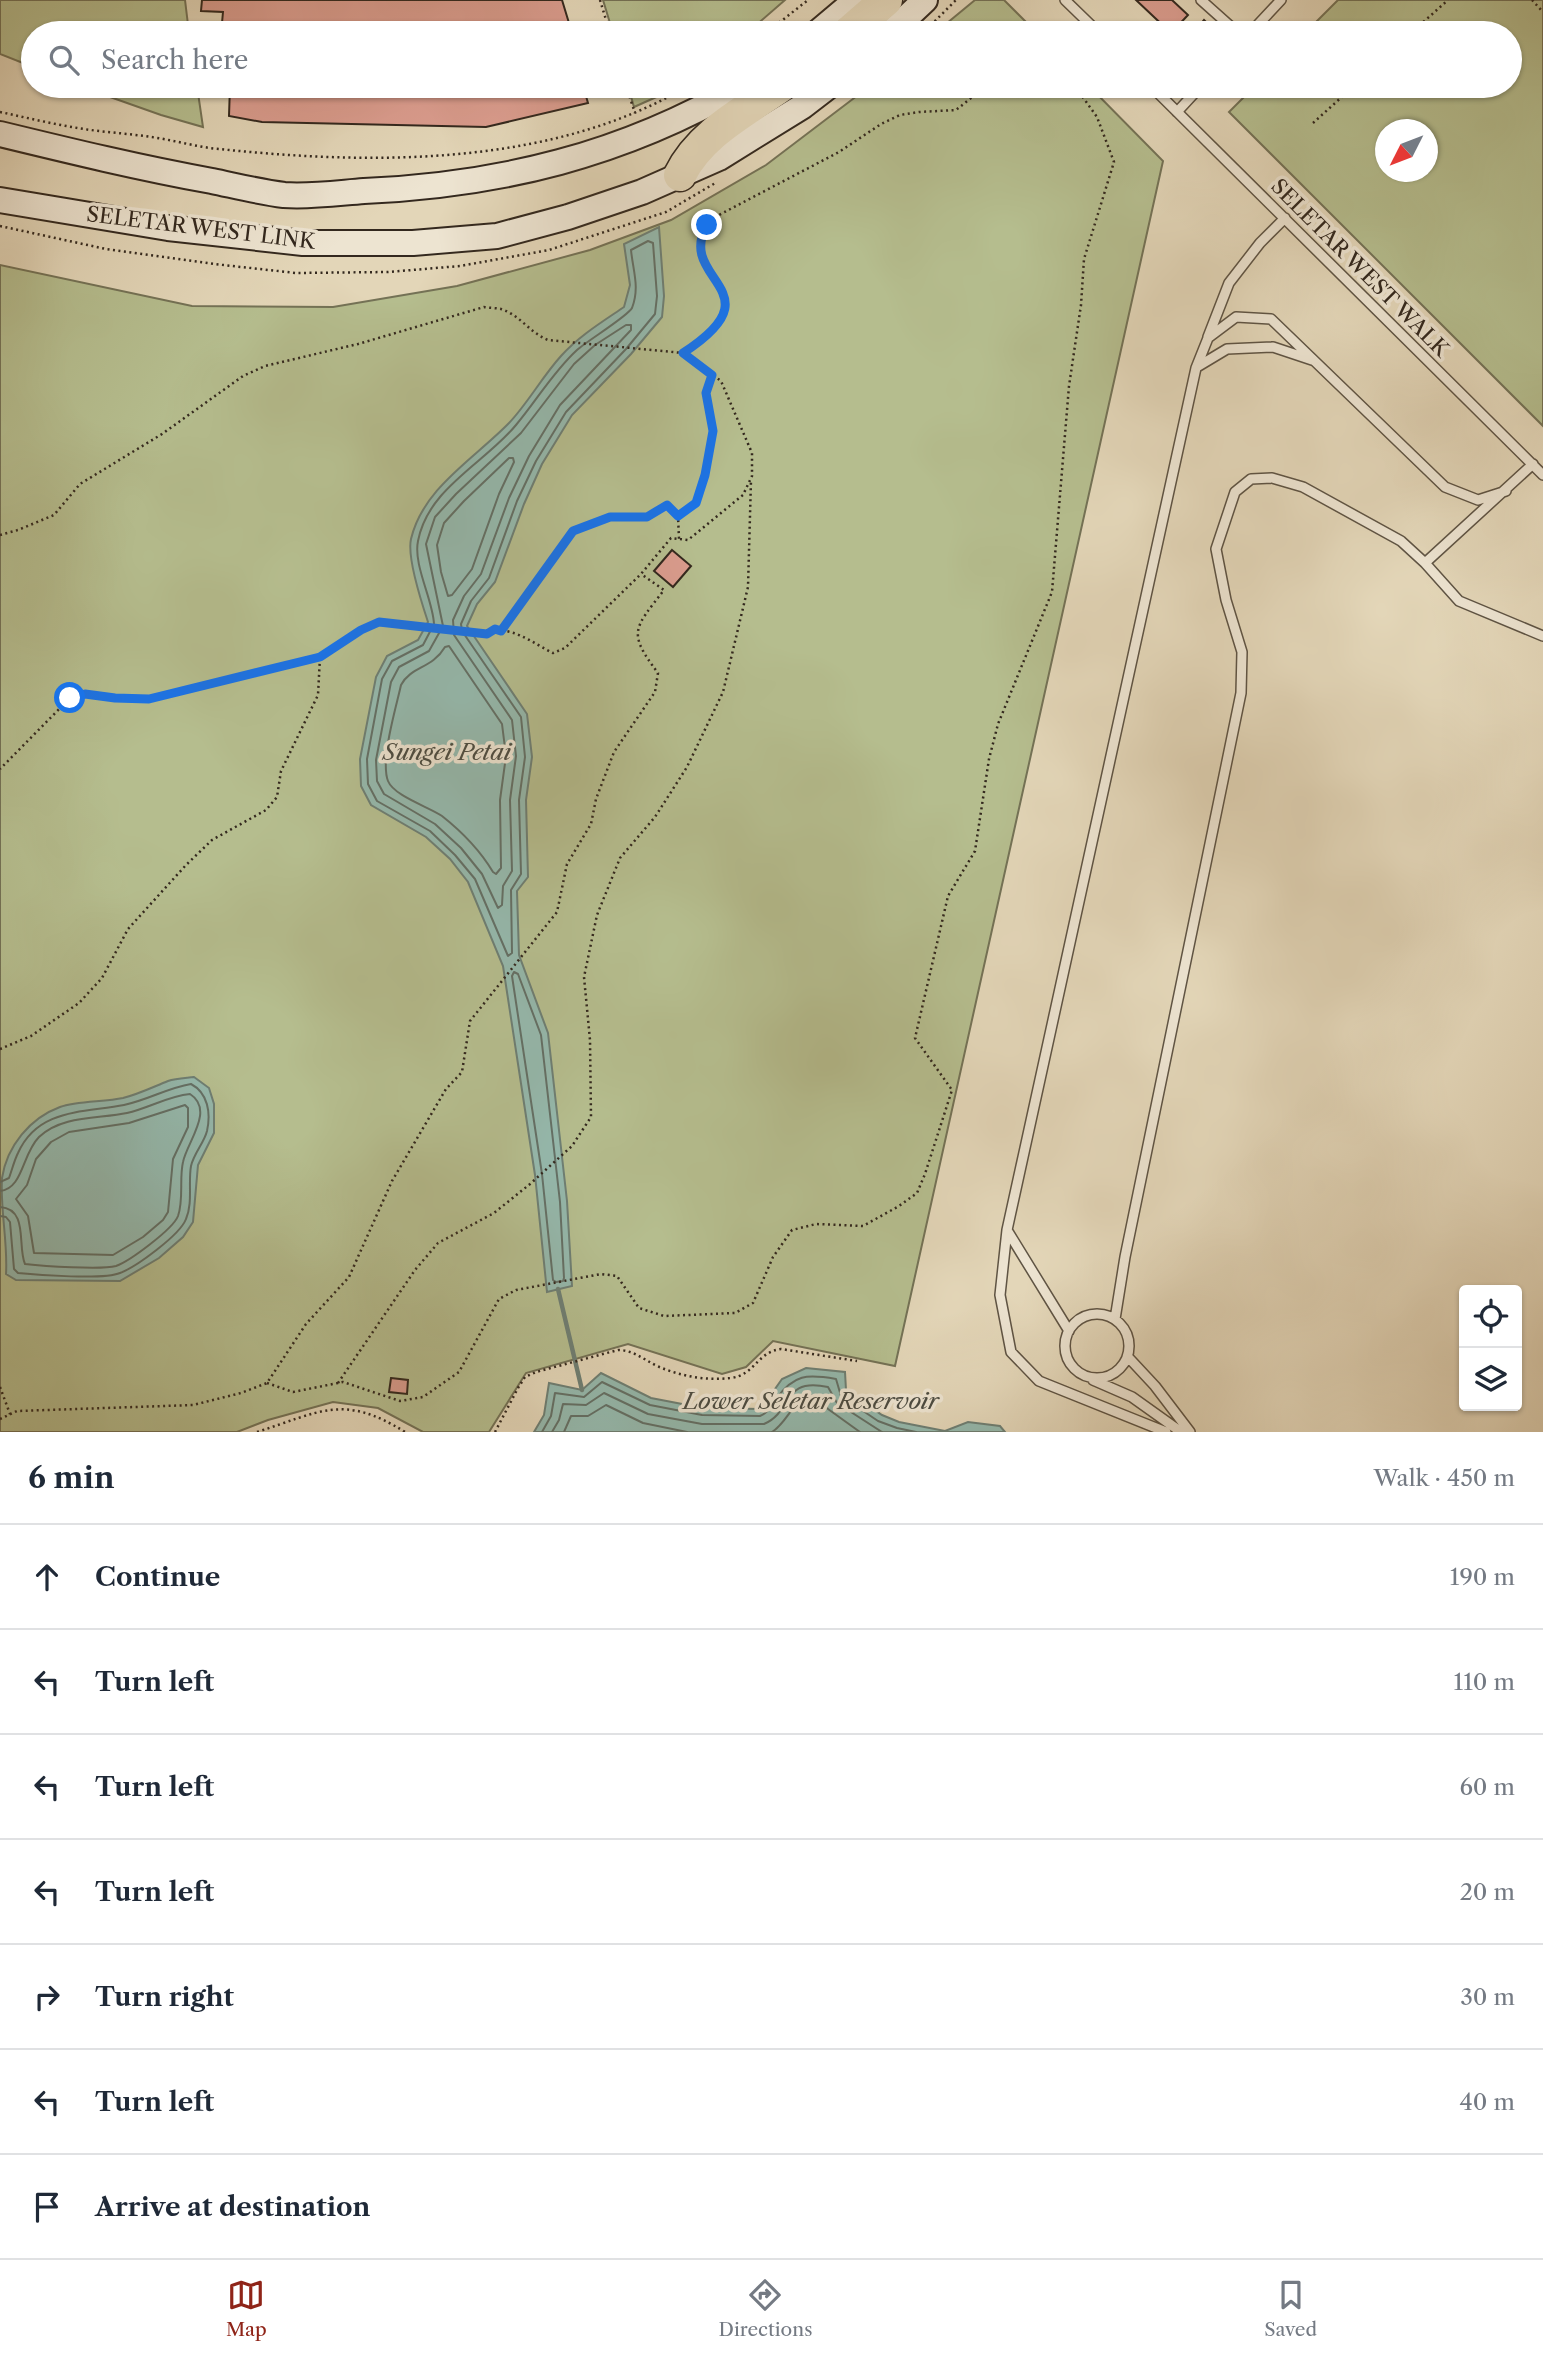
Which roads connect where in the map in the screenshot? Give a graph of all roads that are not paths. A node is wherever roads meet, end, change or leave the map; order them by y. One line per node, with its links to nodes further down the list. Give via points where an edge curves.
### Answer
1 (856, 0): 7 (main road)
2 (886, 0): 8 (highway)
3 (925, 0): 9 (main road)
4 (1065, 0): 10 (lane)
5 (1201, 0): 11 (lane)
6 (1281, 0): 12 (lane)
7 (831, 21)
8 (862, 21)
9 (903, 21)
10 (1087, 21)
11 (1225, 21)
12 (1261, 21)
13 (719, 98): 19 (main road, SELETAR WEST LINK, via 621,144 545,167 474,182 390,190 286,195 117,163)
14 (764, 98): 20 (highway, via 706,139)
15 (814, 98): 20 (main road, SELETAR WEST LINK, via 719,158)
16 (1163, 98): 18 (lane, SELETAR WEST WALK)
17 (1189, 98): 18 (lane)
18 (1177, 111): 22 (lane, SELETAR WEST WALK)
19 (0, 134)
20 (680, 175): 21 (main road, SELETAR WEST LINK, via 642,192 509,233 413,243 303,243 167,228)
21 (0, 200)
22 (1285, 218): 23 (lane, via 1229,283); 26 (lane, SELETAR WEST WALK)
23 (1208, 338): 24 (lane, via 1236,317 1271,319); 25 (lane)
24 (1317, 362): 25 (lane, via 1273,347 1227,349); 28 (lane, via 1445,487 1478,500)
25 (1196, 368): 31 (lane)
26 (1533, 464): 27 (lane, SELETAR WEST WALK); 28 (lane)
27 (1543, 475)
28 (1506, 491): 29 (lane)
29 (1425, 563): 30 (lane, via 1460,601); 32 (lane, via 1401,541 1303,487 1272,478 1251,480 1236,492 1216,550 1242,652 1241,693)
30 (1543, 636)
31 (1007, 1230): 33 (lane); 36 (lane, via 1000,1295 1012,1352 1039,1381)
32 (1115, 1320): 33 (lane, via 1095,1314 1076,1322); 34 (lane, via 1128,1336)
33 (1069, 1331): 35 (lane, via 1065,1341 1069,1362)
34 (1128, 1357): 35 (lane, via 1105,1378); 38 (lane)
35 (1084, 1376): 37 (lane, via 1132,1397)
36 (1166, 1432)
37 (1181, 1432)
38 (1190, 1432)

